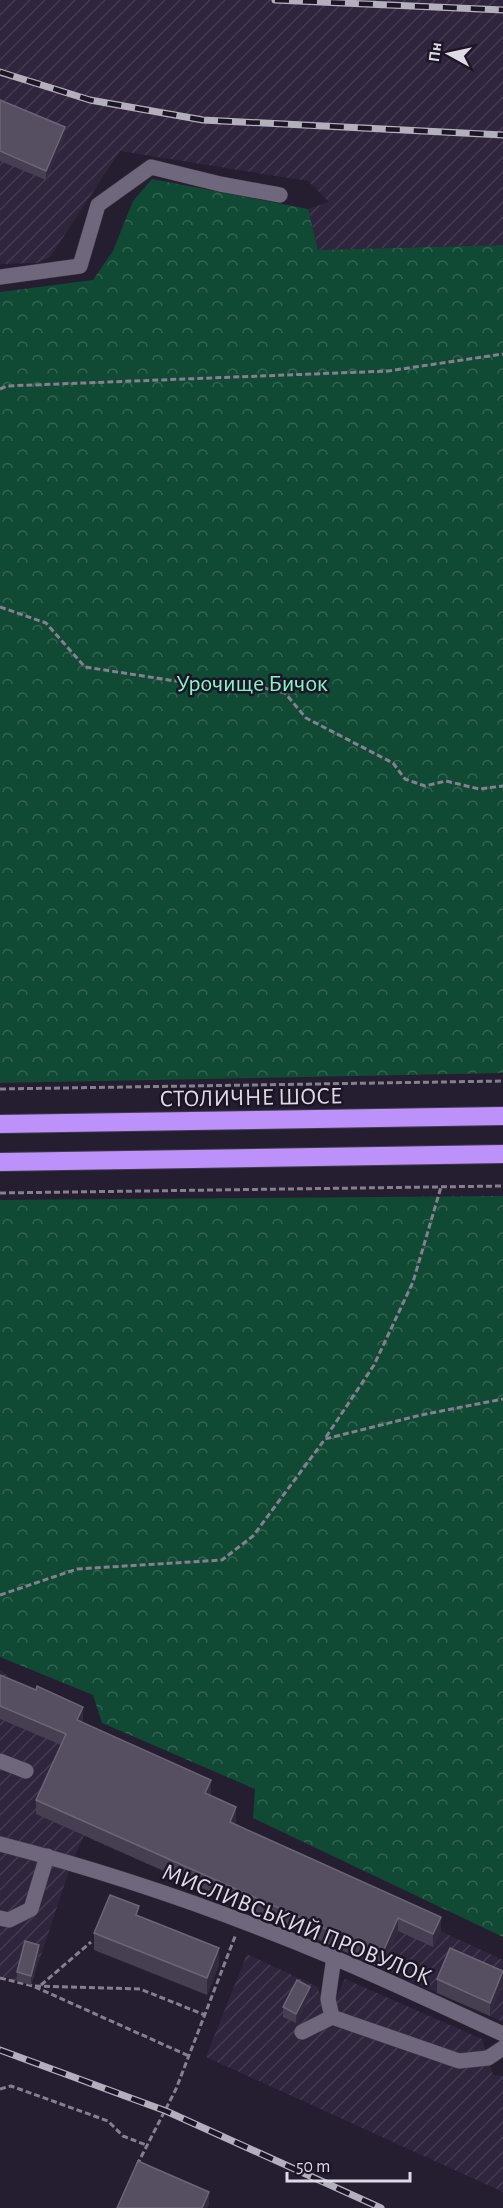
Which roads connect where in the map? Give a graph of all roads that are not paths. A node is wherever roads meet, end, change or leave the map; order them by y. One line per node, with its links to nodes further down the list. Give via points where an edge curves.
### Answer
1 (280, 195): 2 (lane, via 151,167 98,206 80,266)
2 (0, 277)
3 (503, 1116): 4 (highway, СТОЛИЧНЕ ШОСЕ)
4 (0, 1124)
5 (503, 1154): 6 (highway)
6 (0, 1162)
7 (0, 1761): 8 (lane)
8 (26, 1771)
9 (0, 1844): 10 (lane, МИСЛИВСЬКИЙ ПРОВУЛОК)
10 (47, 1856): 11 (lane, via 31,1909 9,1920); 12 (lane, МИСЛИВСЬКИЙ ПРОВУЛОК, via 240,1921)
11 (0, 1918)
12 (334, 1958): 13 (lane, via 328,1999); 15 (lane, МИСЛИВСЬКИЙ ПРОВУЛОК)
13 (332, 2017): 14 (lane); 16 (lane, via 459,2061 488,2058)
14 (302, 2032)
15 (503, 2034)
16 (503, 2048)

